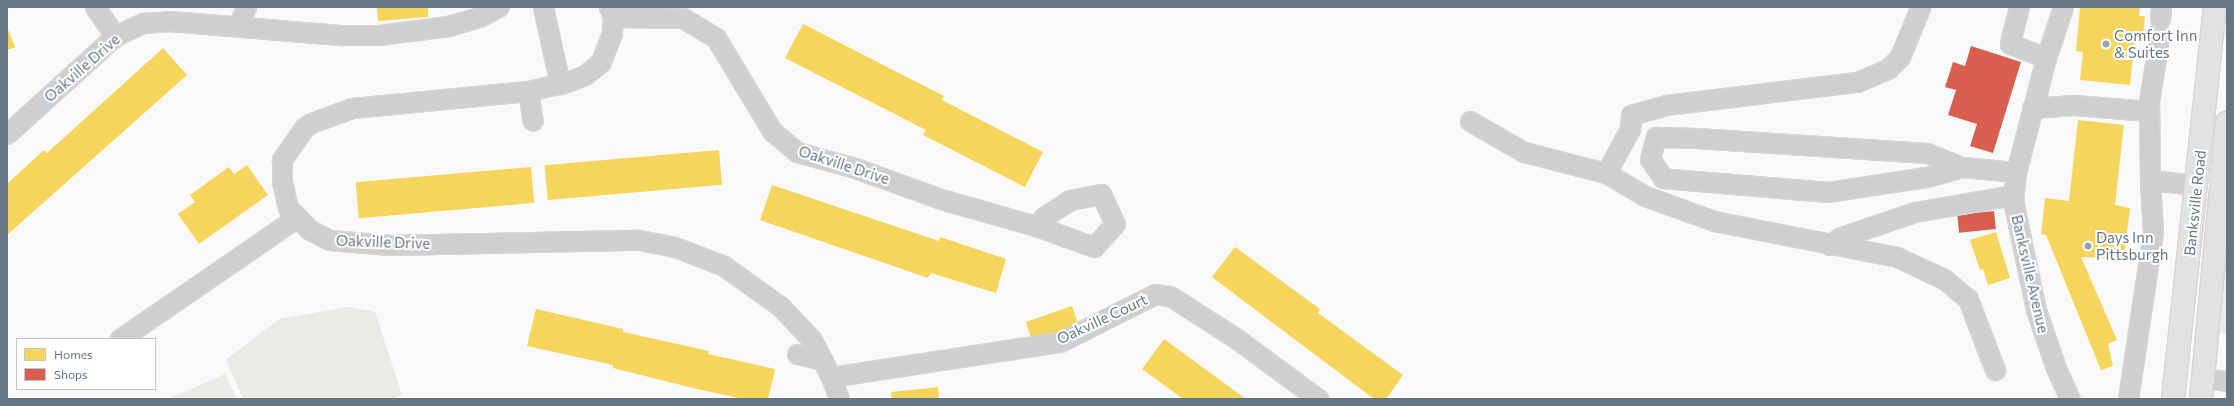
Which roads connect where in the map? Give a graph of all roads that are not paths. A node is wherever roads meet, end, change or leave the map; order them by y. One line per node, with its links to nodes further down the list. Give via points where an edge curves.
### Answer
1 (95, 7): 11 (street)
2 (246, 7): 10 (street)
3 (499, 7): 10 (street, Oakville Drive, via 479,17 448,26 379,35 342,35)
4 (543, 7): 14 (street)
5 (2019, 7): 13 (street, via 2010,44)
6 (2063, 7): 13 (street, Banksville Avenue)
7 (2215, 7): 28 (main road, Banksville Road)
8 (1920, 8): 21 (street, via 1900,57 1888,69 1857,82 1666,104 1631,116)
9 (611, 12): 14 (street, Oakville Drive, via 608,48 601,62 585,75); 31 (street, Oakville Drive, via 683,18 716,38 744,98 772,131 797,152 855,168 941,199)
10 (238, 26): 11 (street, Oakville Drive, via 170,21 143,22)
11 (115, 36): 22 (street, Oakville Drive)
12 (2158, 45): 17 (street)
13 (2046, 58): 16 (street, Banksville Avenue)
14 (560, 84): 15 (street, Oakville Drive)
15 (528, 90): 19 (street); 30 (street, Oakville Drive, via 352,108 311,123 304,128 282,160 284,196 288,208)
16 (2032, 108): 17 (street, via 2074,105); 25 (street, Banksville Avenue)
17 (2149, 111): 27 (street)
18 (1470, 121): 26 (street, via 1524,152)
19 (533, 122)
20 (2227, 122): 38 (main road)
21 (1630, 129): 23 (street); 26 (street)
22 (7, 134)
23 (1656, 137): 24 (street, via 1927,153); 24 (street, via 1650,159 1663,178 1828,192 1926,177)
24 (1962, 167): 25 (street)
25 (2016, 172): 29 (street, Banksville Avenue)
26 (1606, 173): 32 (street, via 1645,196 1714,221)
27 (2150, 180): 28 (street); 42 (street, via 2153,232)
28 (2197, 185): 43 (main road, Banksville Road)
29 (2013, 195): 32 (street, via 1915,212 1841,237); 41 (street, Banksville Avenue, via 2014,214 2036,310 2056,368)
30 (296, 218): 33 (street); 35 (street, Oakville Drive, via 310,230 330,240 357,243 390,245 639,240 675,247 724,266 781,307 812,340)
31 (1036, 226)
32 (1829, 245): 36 (street, via 1897,257 1944,278 1968,299)
33 (121, 338)
34 (797, 354): 35 (street)
35 (827, 369): 39 (street, Oakville Drive); 40 (street, Oakville Court, via 1060,342 1156,294 1170,296 1230,335)
36 (1995, 370)
37 (2227, 381): 38 (street)
38 (2202, 389)
39 (839, 399)
40 (1318, 399)
41 (2070, 399)
42 (2128, 399)
43 (2173, 399)

